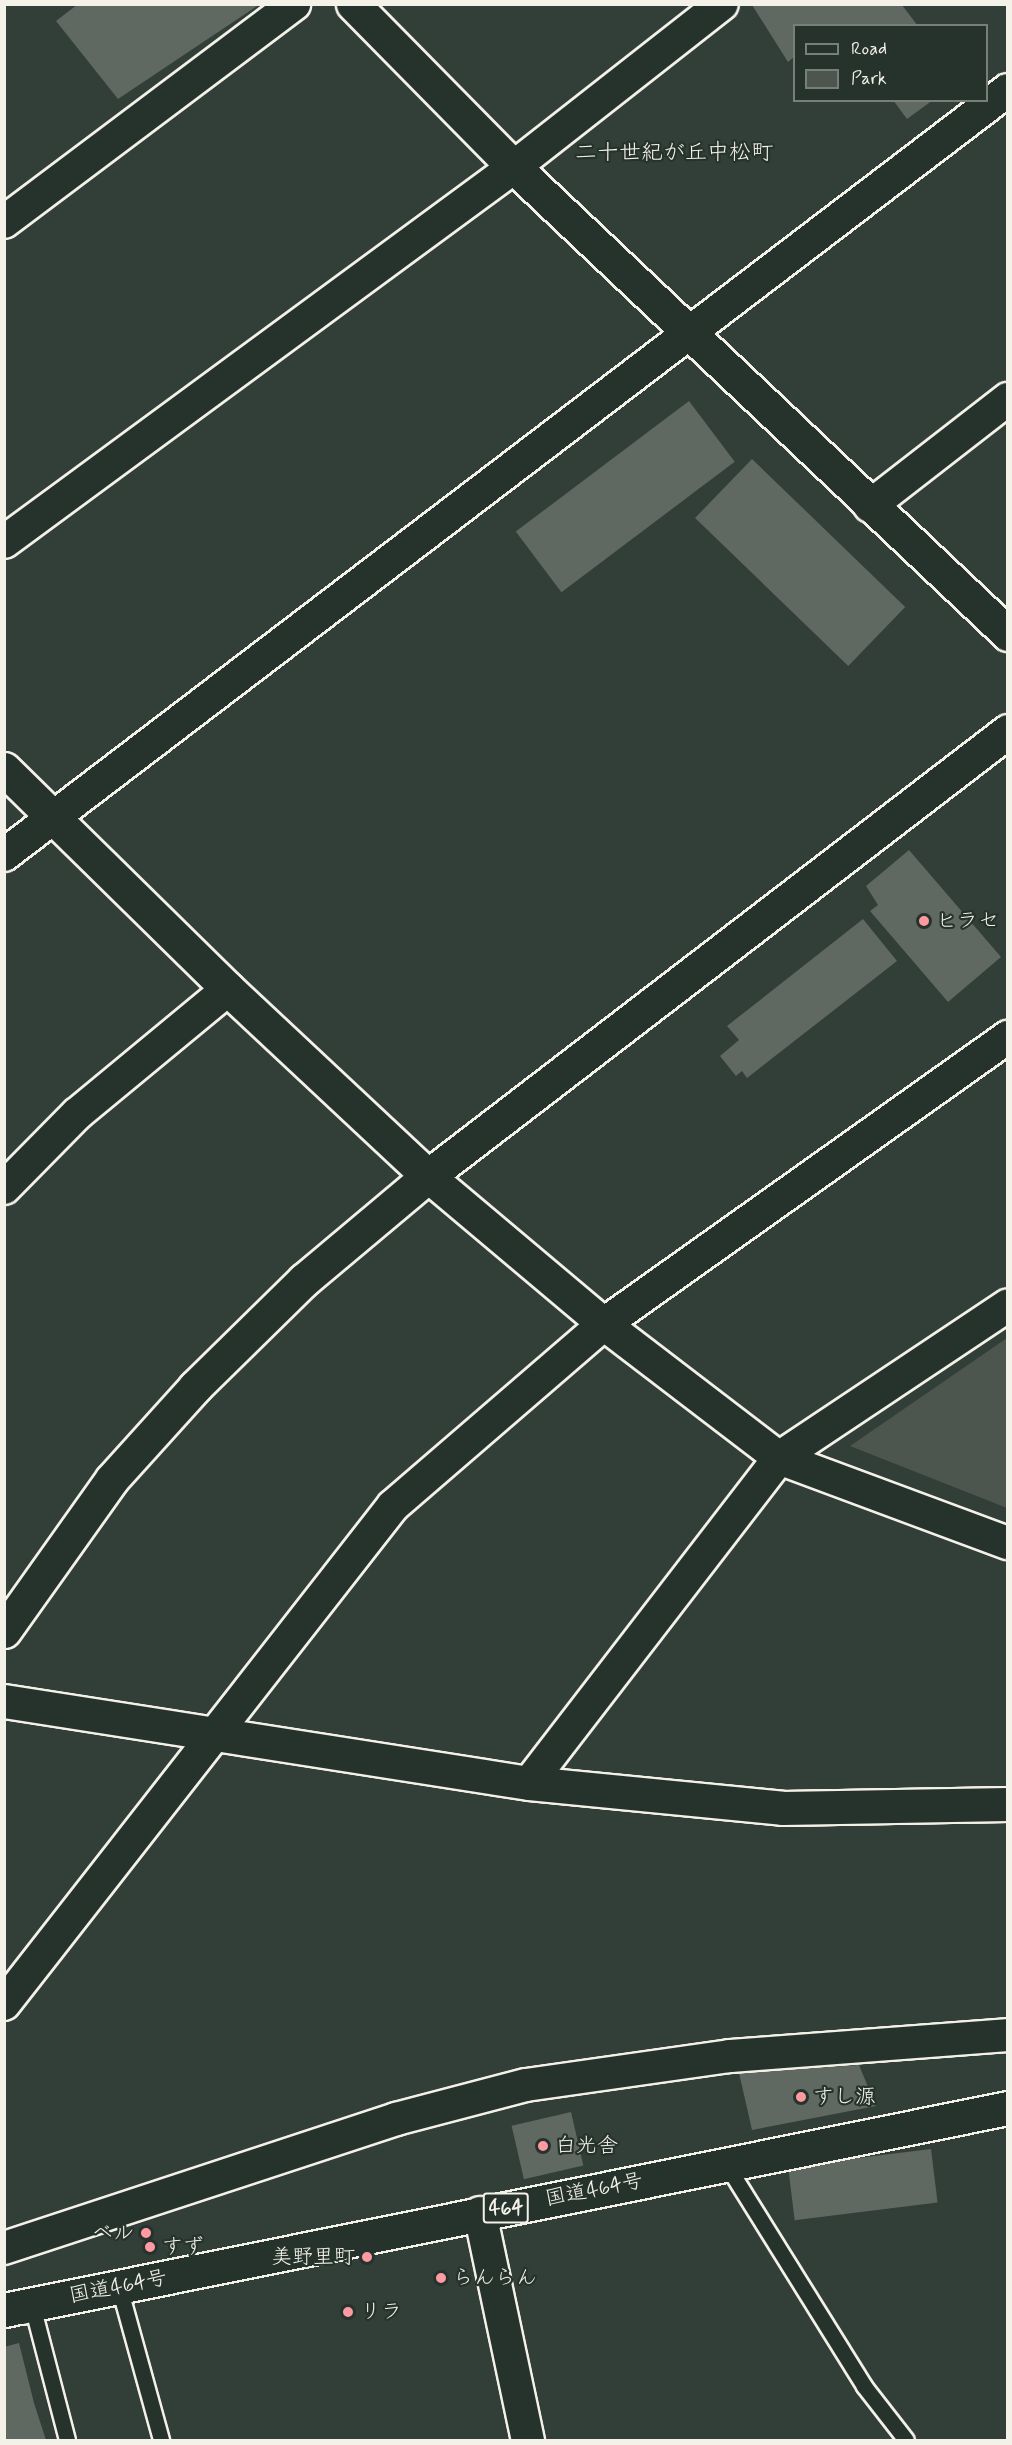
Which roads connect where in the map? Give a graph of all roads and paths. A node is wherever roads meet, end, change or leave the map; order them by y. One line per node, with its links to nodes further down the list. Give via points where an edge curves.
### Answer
1 (294, 4): 6 (street)
2 (353, 4): 5 (main road)
3 (722, 4): 5 (street)
4 (1008, 90): 7 (street)
5 (514, 167): 7 (main road); 10 (street)
6 (4, 222)
7 (690, 333): 9 (main road); 14 (street)
8 (1008, 399): 9 (street)
9 (870, 506): 11 (main road)
10 (4, 542)
11 (1008, 634)
12 (1008, 731): 18 (main road)
13 (4, 769): 14 (main road)
14 (52, 817): 15 (street); 16 (main road)
15 (4, 855)
16 (228, 989): 18 (main road); 19 (street, via 77,1114)
17 (1008, 1036): 21 (street)
18 (428, 1176): 21 (street); 24 (main road, via 304,1280 195,1387 112,1479)
19 (4, 1188)
20 (1008, 1305): 22 (street)
21 (604, 1324): 22 (street); 26 (street, via 393,1506)
22 (779, 1458): 23 (street); 27 (street)
23 (1008, 1543)
24 (4, 1631)
25 (4, 1701): 26 (main road)
26 (214, 1734): 27 (main road); 29 (street)
27 (529, 1783): 28 (main road, via 782,1808)
28 (1008, 1804)
29 (4, 2004)
30 (1008, 2035): 34 (street, via 730,2056 526,2085 396,2119)
31 (1008, 2108): 32 (main road, 国道464号 / 464)
32 (726, 2164): 33 (main road, 国道464号 / 464); 41 (lane, via 864,2386)
33 (480, 2213): 35 (main road, 国道464号 / 464); 40 (street)
34 (4, 2248)
35 (119, 2288): 36 (main road, 国道464号 / 464); 39 (lane)
36 (4, 2310)
37 (4, 2319): 38 (lane, via 34,2313)
38 (67, 2440)
39 (161, 2440)
40 (528, 2440)
41 (906, 2440)

